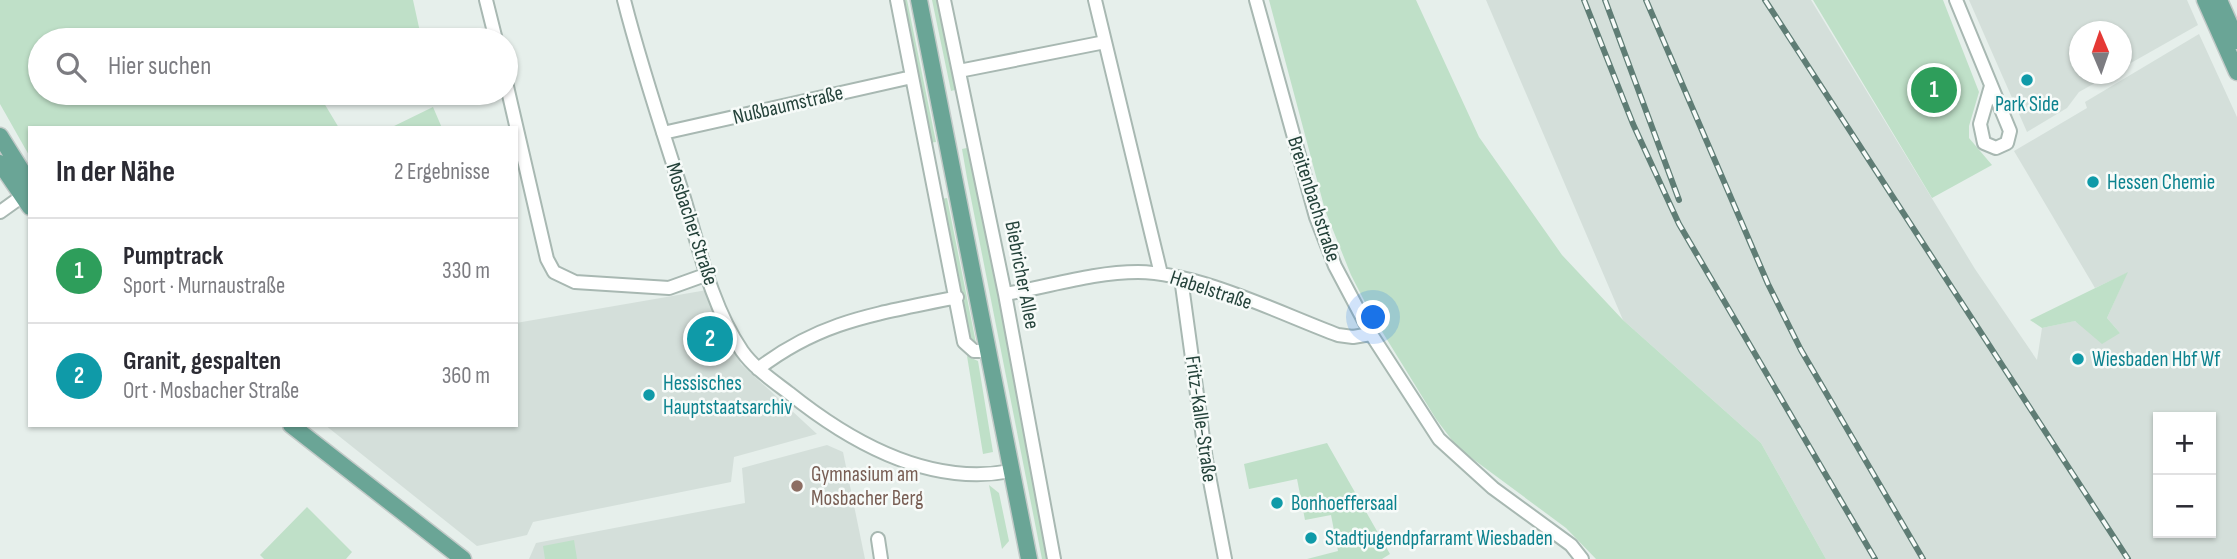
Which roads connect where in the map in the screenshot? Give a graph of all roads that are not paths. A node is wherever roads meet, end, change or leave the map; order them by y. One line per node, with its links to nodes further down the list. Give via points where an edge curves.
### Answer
1 (624, 0): 20 (street, Mosbacher Straße)
2 (897, 0): 16 (street)
3 (919, 0): 32 (main road)
4 (944, 0): 14 (street, Biebricher Allee)
5 (1095, 0): 13 (street)
6 (1256, 0): 31 (street, Breitenbachstraße, via 1316,217 1335,266)
7 (1956, 0): 17 (street)
8 (2205, 0): 15 (main road)
9 (2219, 0): 12 (main road)
10 (491, 2): 11 (street)
11 (494, 28)
12 (2237, 41)
13 (1105, 42): 14 (street); 27 (street)
14 (959, 71): 29 (street, Biebricher Allee)
15 (2237, 72)
16 (912, 77): 20 (street, Nußbaumstraße); 30 (street)
17 (1991, 86)
18 (511, 105): 19 (street)
19 (516, 126)
20 (663, 133): 26 (street, Mosbacher Straße)
21 (518, 134): 26 (street, via 554,272 575,282 650,288 682,285)
22 (0, 136): 24 (main road)
23 (0, 163): 24 (main road)
24 (28, 194): 25 (street)
25 (0, 212)
26 (708, 274): 33 (street, Mosbacher Straße, via 733,336)
27 (1161, 274): 28 (street, Habelstraße); 29 (street, Habelstraße, via 1119,273)
28 (1181, 278): 31 (street, Habelstraße, via 1338,335); 41 (street, Fritz-Kalle-Straße)
29 (1004, 294): 40 (street, Biebricher Allee)
30 (957, 297): 32 (street, via 964,342 974,351); 33 (street, via 821,330)
31 (1371, 334): 42 (street, Breitenbachstraße, via 1439,439 1493,488 1571,545)
32 (989, 351): 35 (main road)
33 (758, 369): 35 (street, Mosbacher Straße, via 820,418 870,447 930,468 984,477)
34 (294, 427): 37 (main road)
35 (1011, 471): 39 (main road)
36 (878, 539): 38 (street)
37 (463, 559)
38 (881, 559)
39 (1029, 559)
40 (1054, 559)
41 (1225, 559)
42 (1582, 559)

